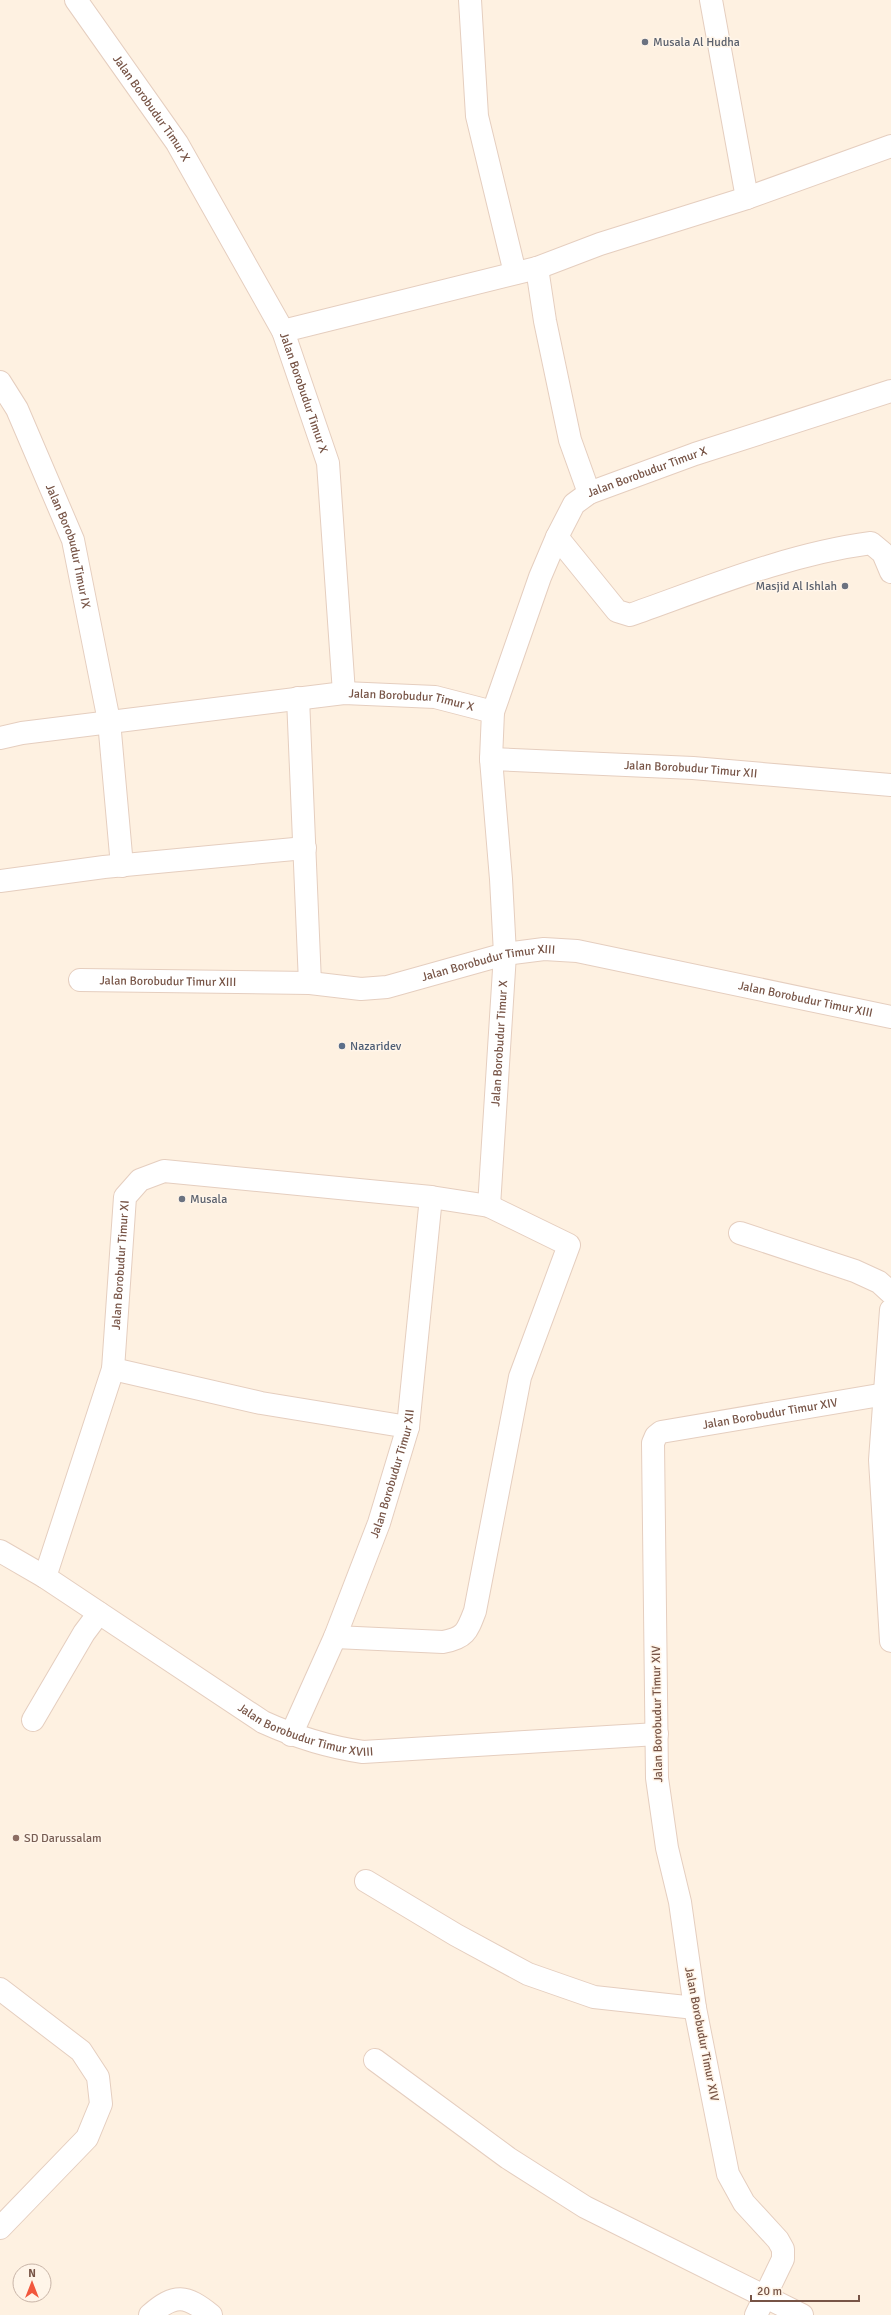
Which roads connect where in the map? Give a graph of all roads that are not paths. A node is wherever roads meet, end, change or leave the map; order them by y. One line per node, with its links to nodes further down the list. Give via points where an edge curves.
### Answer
1 (76, 0): 8 (street, Jalan Borobudur Timur X, via 177,143)
2 (470, 0): 7 (street, via 477,116)
3 (711, 0): 5 (street)
4 (891, 146): 5 (street)
5 (747, 198): 6 (street, via 600,244)
6 (537, 268): 7 (street); 11 (street, via 545,321 570,440)
7 (515, 274): 8 (street)
8 (283, 331): 14 (street, Jalan Borobudur Timur X, via 328,463)
9 (0, 382): 17 (street, Jalan Borobudur Timur IX, via 17,409 73,540)
10 (891, 391): 11 (street, Jalan Borobudur Timur X, via 696,454)
11 (589, 493): 12 (street, Jalan Borobudur Timur X, via 574,504)
12 (557, 537): 13 (street, via 617,611 630,615 756,570 837,548 871,543 883,553); 16 (street, Jalan Borobudur Timur X, via 540,577)
13 (891, 572)
14 (344, 692): 15 (street); 16 (street, Jalan Borobudur Timur X, via 436,697)
15 (298, 698): 17 (street); 21 (street)
16 (493, 712): 19 (street, Jalan Borobudur Timur X)
17 (109, 721): 18 (street, via 22,732); 22 (street, Jalan Borobudur Timur IX)
18 (0, 738)
19 (491, 759): 20 (street, Jalan Borobudur Timur XII, via 692,768); 24 (street, Jalan Borobudur Timur X)
20 (891, 785)
21 (305, 848): 22 (street); 26 (street)
22 (122, 866): 23 (street)
23 (0, 881)
24 (505, 954): 26 (street, Jalan Borobudur Timur XIII, via 387,987 361,989); 27 (street, Jalan Borobudur Timur XIII, via 544,949 577,951); 29 (street, Jalan Borobudur Timur X)
25 (80, 980): 26 (street, Jalan Borobudur Timur XIII)
26 (310, 983)
27 (891, 1018)
28 (431, 1197): 29 (street, Jalan Borobudur Timur XI); 33 (street, Jalan Borobudur Timur XI, via 164,1171 140,1180 125,1197); 35 (street, Jalan Borobudur Timur XII)
29 (489, 1206): 39 (street, Jalan Borobudur Timur XI, via 569,1245 520,1377 475,1611 468,1631 456,1640 443,1642)
30 (740, 1233): 31 (street, via 855,1271 879,1282)
31 (891, 1293)
32 (891, 1310): 34 (street)
33 (113, 1369): 35 (street, via 261,1403); 37 (street, Jalan Borobudur Timur XI)
34 (888, 1394): 40 (street, via 880,1460); 42 (street, Jalan Borobudur Timur XIV, via 661,1432 656,1436 653,1444)
35 (408, 1427): 39 (street, Jalan Borobudur Timur XII, via 379,1524)
36 (0, 1551): 37 (street, Jalan Borobudur Timur XVIII)
37 (45, 1577): 38 (street, Jalan Borobudur Timur XVIII)
38 (99, 1613): 41 (street, via 84,1633); 43 (street, Jalan Borobudur Timur XVIII, via 263,1722)
39 (335, 1637): 43 (street, Jalan Borobudur Timur XII)
40 (891, 1641)
41 (33, 1720)
42 (657, 1734): 43 (street, Jalan Borobudur Timur XVIII, via 363,1752 330,1747); 46 (street, Jalan Borobudur Timur XIV, via 657,1778)
43 (290, 1735)
44 (366, 1881): 46 (street, via 456,1935 528,1974 594,1997)
45 (0, 1989): 48 (street, via 81,2051 98,2077 102,2104 86,2138)
46 (696, 2008): 49 (street, Jalan Borobudur Timur XIV, via 728,2174 744,2203 778,2240 783,2249 783,2259)
47 (375, 2060): 49 (street, via 508,2158 585,2207)
48 (0, 2228)
49 (761, 2307): 52 (street)
50 (150, 2315): 51 (street, via 173,2299 186,2298)
51 (211, 2315)
52 (802, 2315)

